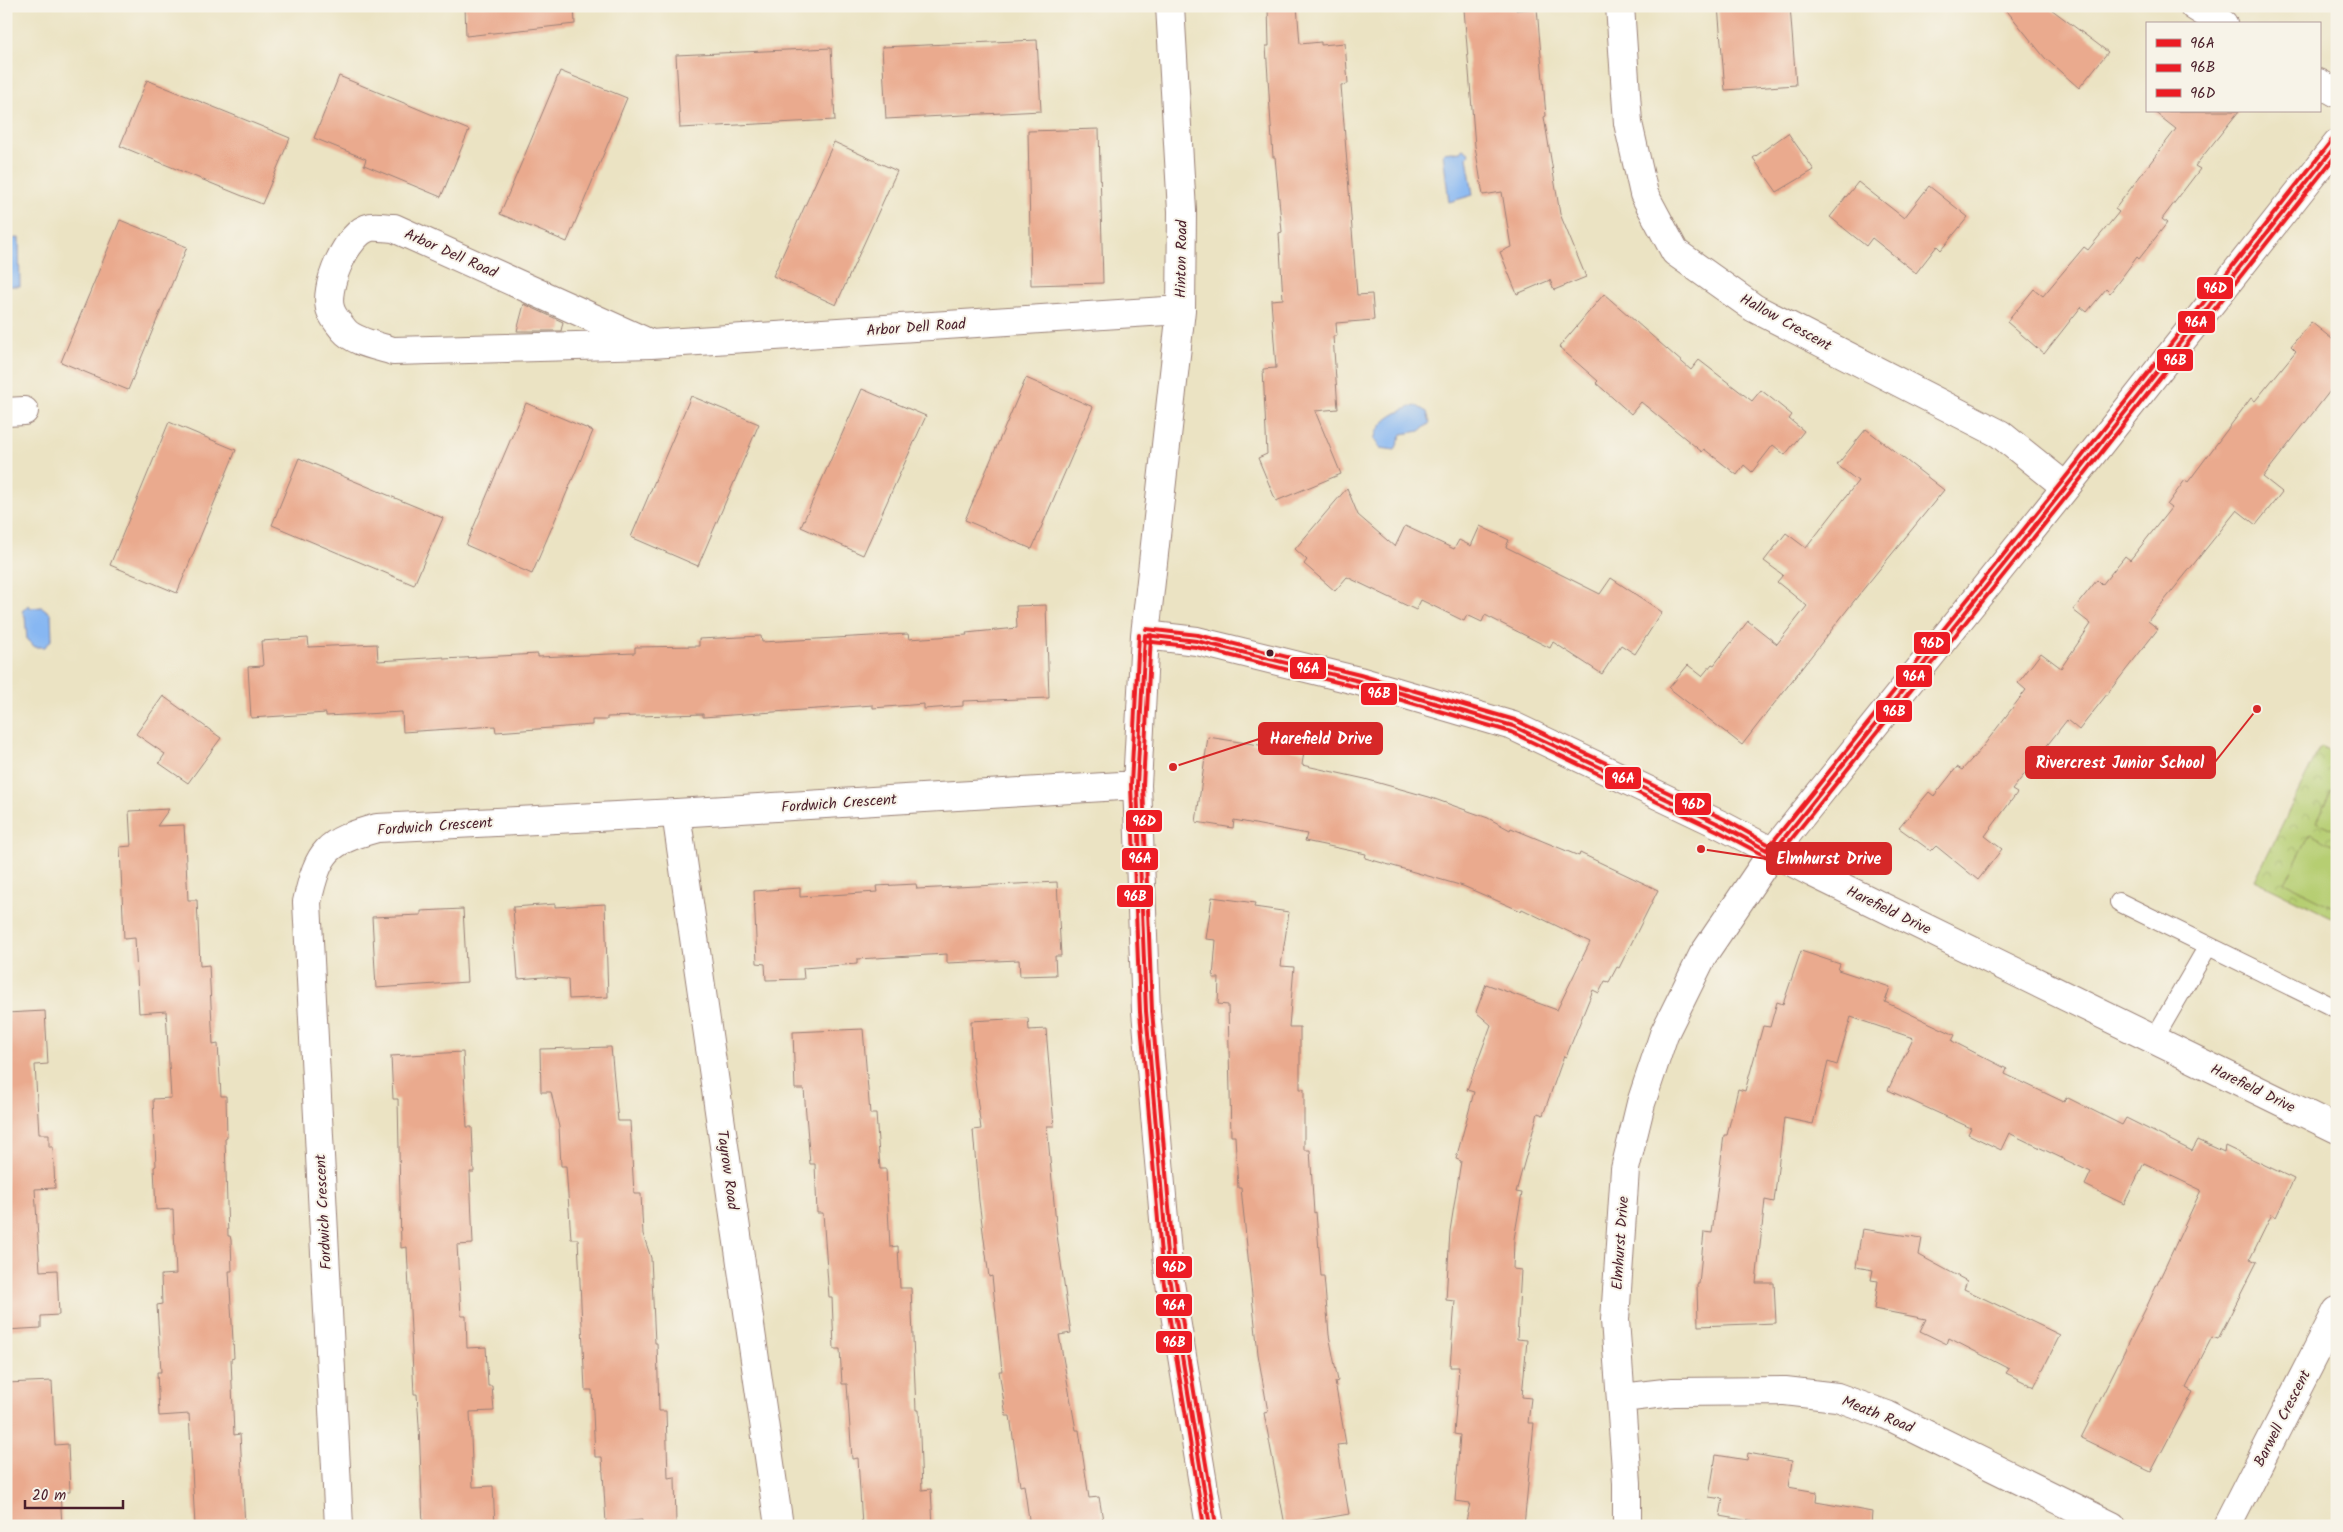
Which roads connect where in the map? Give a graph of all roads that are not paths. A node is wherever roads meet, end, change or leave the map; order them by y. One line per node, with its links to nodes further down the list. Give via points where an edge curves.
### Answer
1 (1170, 6): 8 (street, Hinton Road, via 1182,211)
2 (1620, 6): 10 (street, Hallow Crescent, via 1628,124 1644,194 1675,252 1754,308 2000,434)
3 (2194, 6): 4 (street)
4 (2220, 22)
5 (2320, 84): 6 (street)
6 (2337, 93)
7 (2337, 144): 10 (street, Elmhurst Drive)
8 (1181, 310): 9 (street, Arbor Dell Road); 11 (street, Hinton Road)
9 (651, 344): 9 (street, Arbor Dell Road, via 393,351 345,332 330,311 335,267 350,242 370,227 394,228)
10 (2066, 487): 14 (street, Elmhurst Drive)
11 (1145, 635): 12 (street, Hinton Road); 14 (street, Harefield Drive, via 1197,642 1349,678 1513,726 1722,825)
12 (1137, 785): 13 (street, Fordwich Crescent); 24 (street, Hinton Road, via 1146,1012 1169,1277)
13 (676, 813): 22 (street, Fordwich Crescent, via 377,828 347,836 326,850 313,876 307,902); 23 (street, Tayrow Road)
14 (1772, 853): 18 (street, Harefield Drive); 21 (street, Elmhurst Drive, via 1703,955 1664,1034 1641,1103 1625,1169 1619,1252 1615,1320)
15 (2119, 902): 16 (lane)
16 (2208, 946): 17 (lane); 18 (lane)
17 (2337, 1010)
18 (2154, 1040): 19 (street, Harefield Drive)
19 (2337, 1129)
20 (2337, 1311): 27 (street, Barwell Crescent)
21 (1622, 1398): 25 (street, Elmhurst Drive, via 1628,1482); 26 (street, Meath Road, via 1682,1392 1784,1391 1837,1397 1887,1415)
22 (339, 1526)
23 (779, 1526)
24 (1210, 1526)
25 (1627, 1526)
26 (2112, 1526)
27 (2227, 1526)

